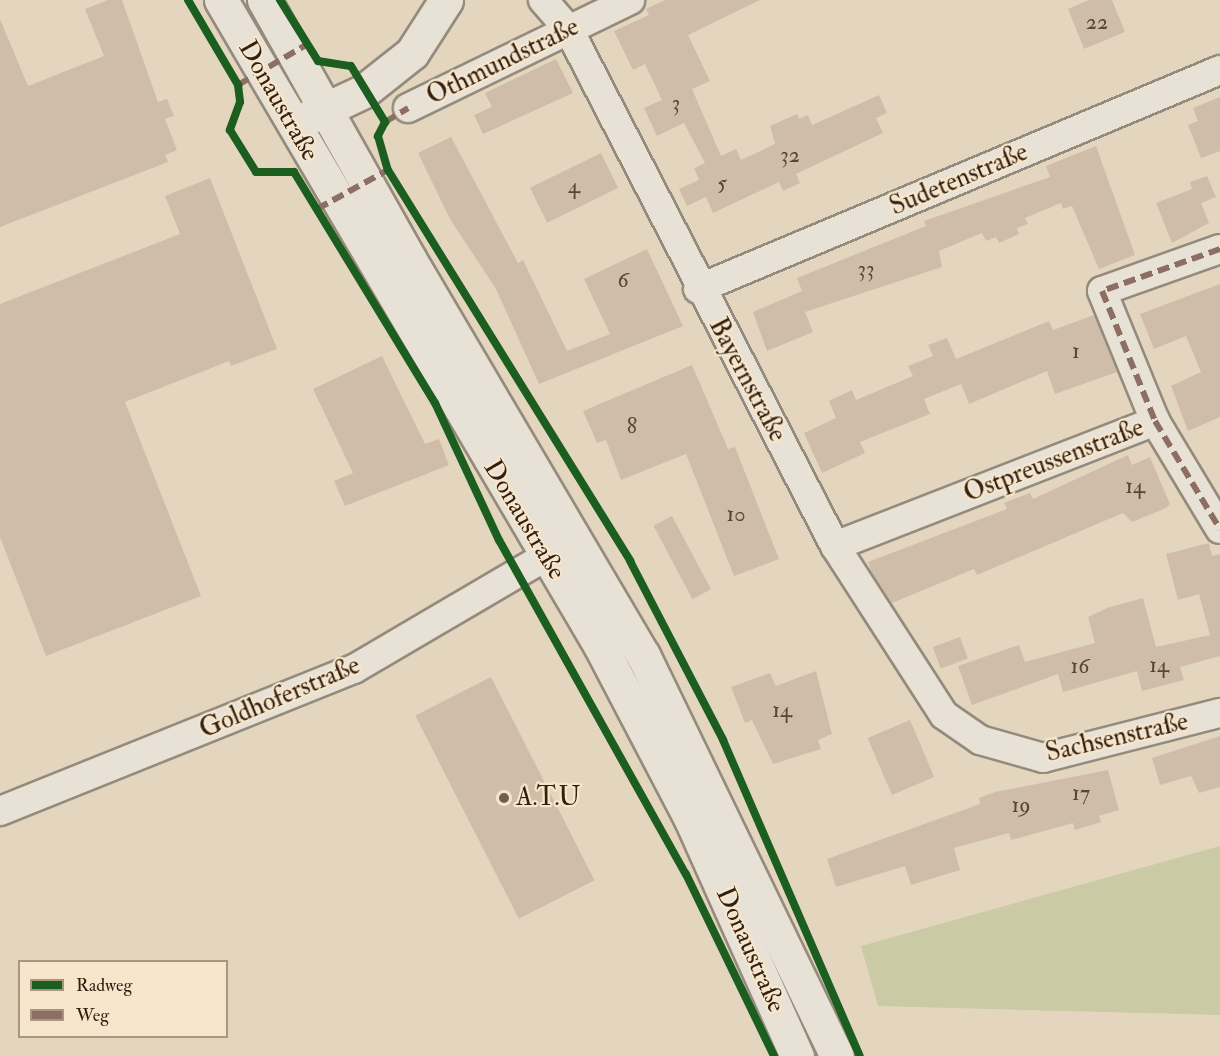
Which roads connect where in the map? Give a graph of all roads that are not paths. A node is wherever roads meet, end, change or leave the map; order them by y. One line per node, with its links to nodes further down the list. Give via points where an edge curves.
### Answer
1 (222, 0): 10 (street, Donaustraße)
2 (264, 0): 9 (street, Donaustraße)
3 (446, 0): 9 (street, via 412,53 375,85)
4 (543, 0): 6 (street, Bayernstraße)
5 (630, 0): 6 (street, Othmundstraße)
6 (569, 30): 8 (street, Othmundstraße); 12 (street, Bayernstraße)
7 (1220, 70): 12 (street, Sudetenstraße)
8 (408, 108)
9 (326, 109): 10 (street); 21 (street, Donaustraße, via 643,655)
10 (292, 126): 16 (street, Donaustraße)
11 (1220, 249): 13 (street, via 1101,291)
12 (698, 290): 15 (street, Bayernstraße)
13 (1155, 421): 14 (street, Ostpreussenstraße); 15 (street, Ostpreussenstraße)
14 (1220, 529)
15 (835, 546): 18 (street, Bayernstraße, via 944,715)
16 (545, 557): 19 (street, Goldhoferstraße, via 354,669); 20 (street, Donaustraße, via 601,647 690,817)
17 (1220, 713): 18 (street, Sachsenstraße, via 1043,758)
18 (980, 740)
19 (0, 811)
20 (792, 1046)
21 (837, 1056)

